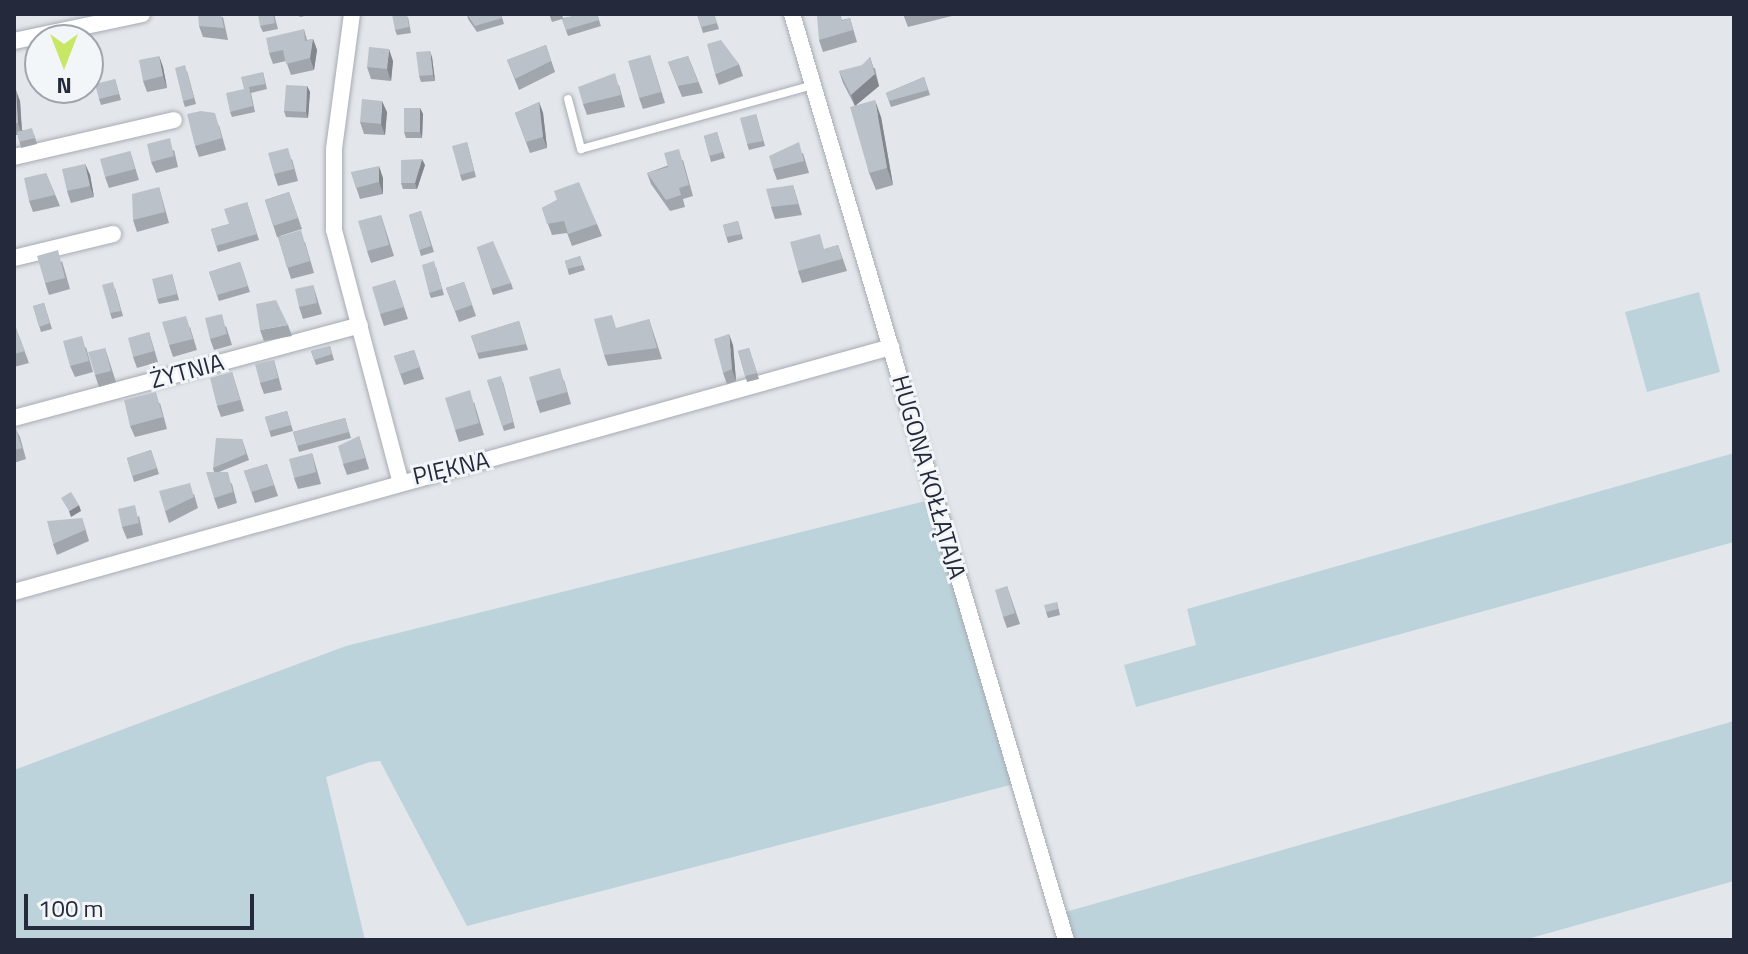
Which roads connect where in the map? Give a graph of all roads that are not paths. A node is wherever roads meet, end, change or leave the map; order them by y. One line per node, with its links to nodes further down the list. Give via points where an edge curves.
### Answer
1 (142, 14): 4 (street)
2 (352, 14): 11 (street, via 332,207)
3 (792, 14): 5 (street, HUGONA KOŁŁĄTAJA)
4 (14, 41)
5 (815, 85): 6 (lane, via 581,149); 12 (street, HUGONA KOŁŁĄTAJA)
6 (568, 99)
7 (174, 120): 8 (street)
8 (14, 157)
9 (113, 234): 10 (street)
10 (14, 258)
11 (360, 325): 13 (street, ŻYTNIA); 14 (street)
12 (891, 347): 14 (street, PIĘKNA); 16 (street, HUGONA KOŁŁĄTAJA)
13 (14, 418)
14 (400, 479): 15 (street, PIĘKNA, via 387,491)
15 (14, 592)
16 (1066, 940)

